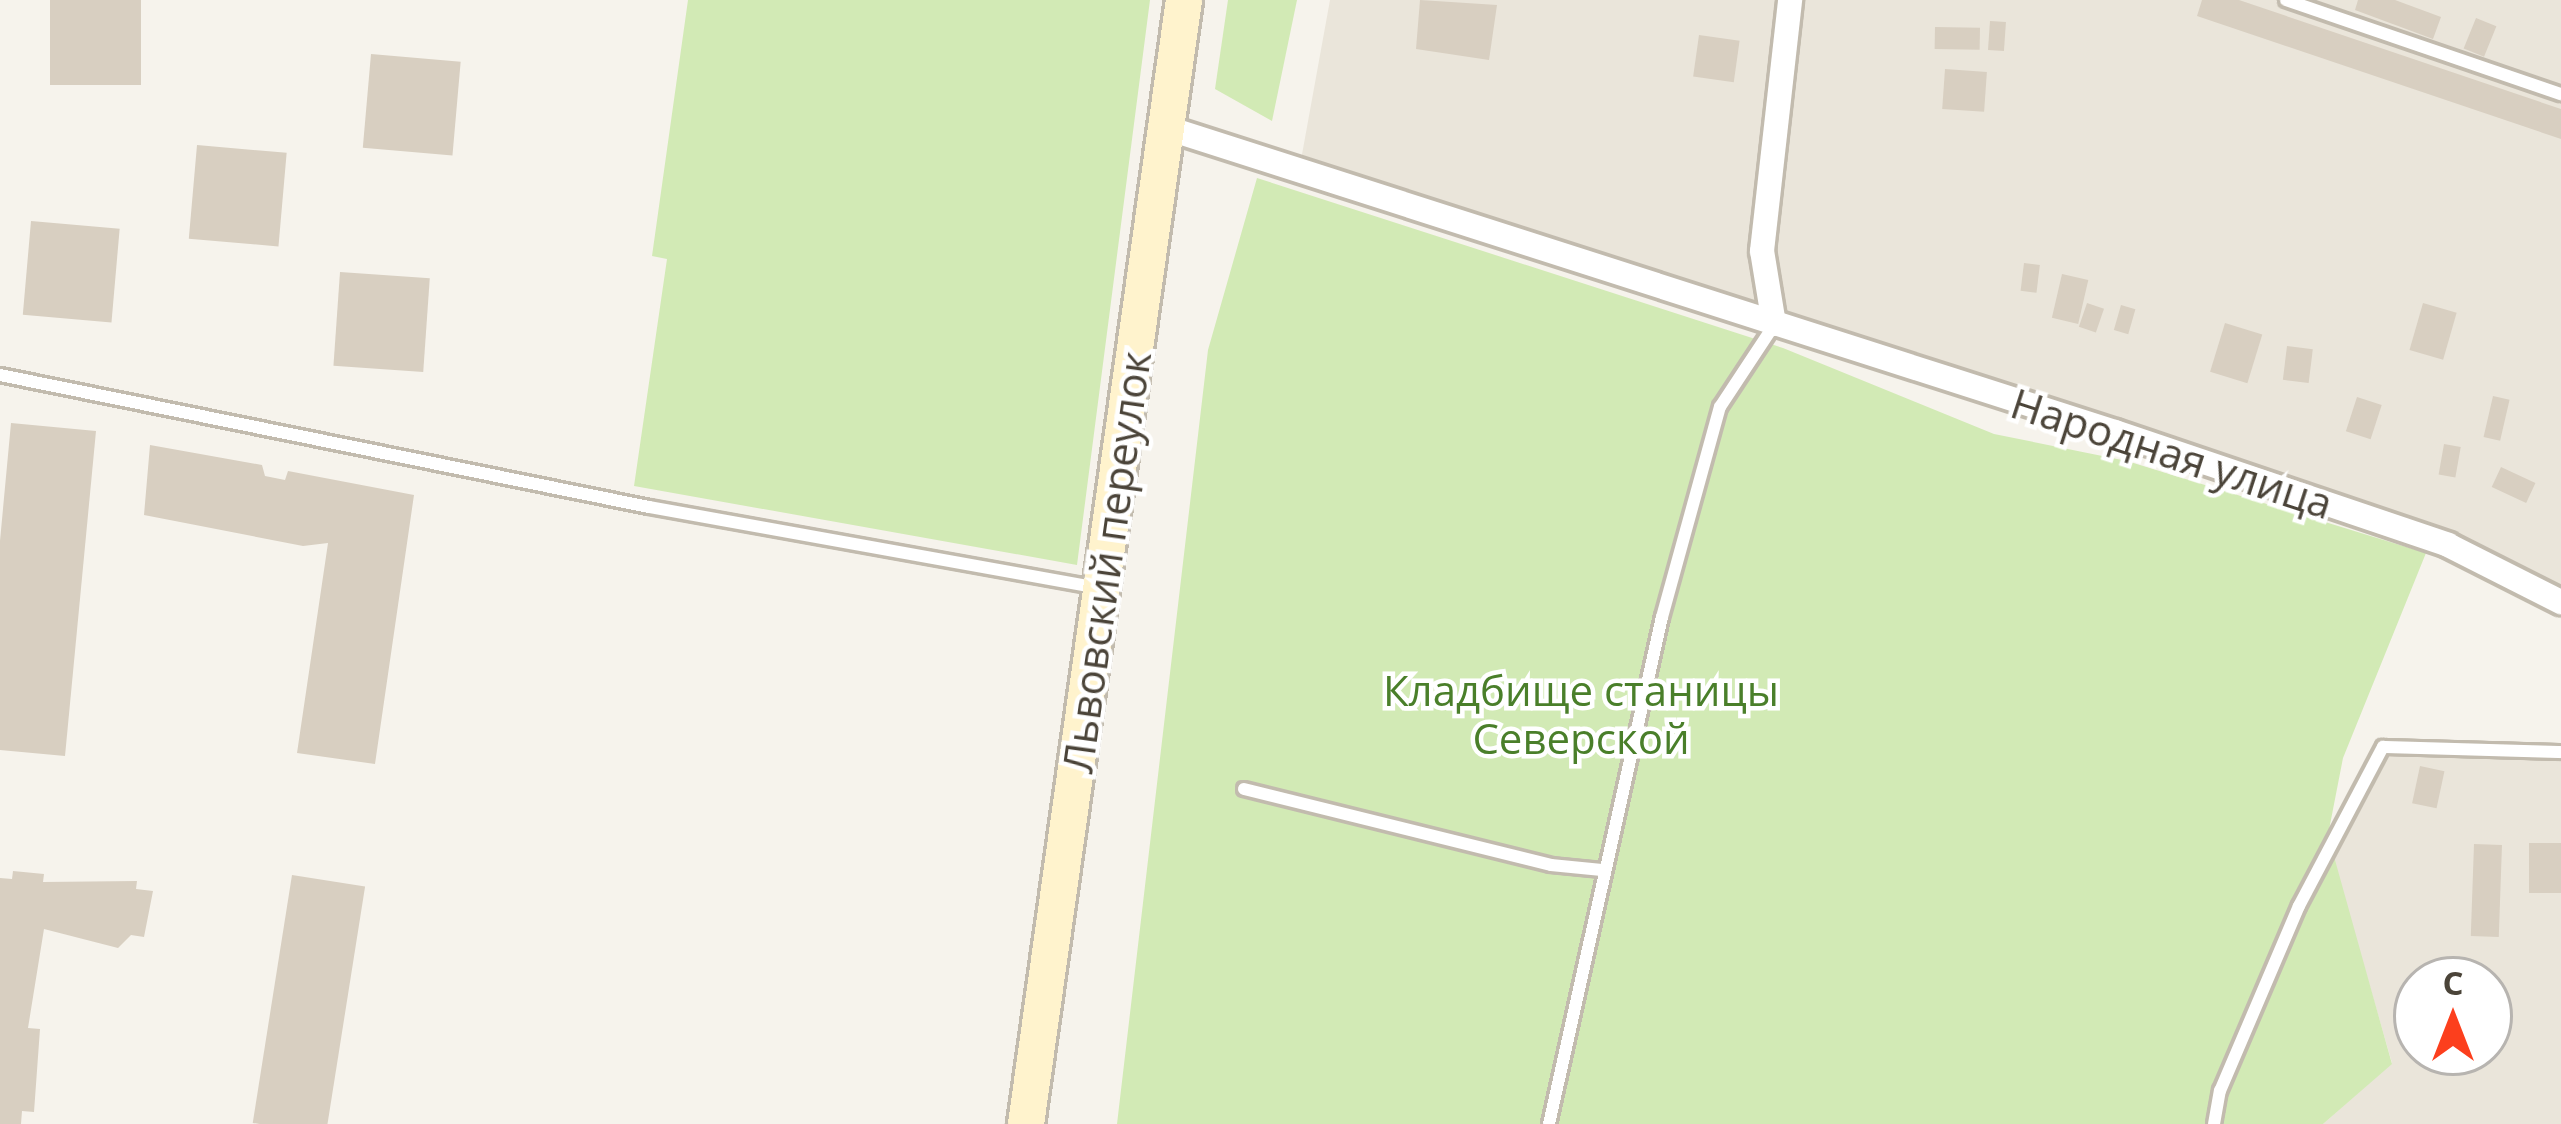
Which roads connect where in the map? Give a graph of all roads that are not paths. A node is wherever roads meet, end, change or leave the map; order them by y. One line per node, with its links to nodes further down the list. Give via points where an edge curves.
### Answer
1 (1184, 0): 5 (main road, Львовский переулок)
2 (1790, 0): 6 (street, via 1762,251)
3 (2286, 0): 4 (lane)
4 (2561, 94)
5 (1167, 128): 6 (street, Народная улица); 8 (main road, Львовский переулок)
6 (1774, 324): 9 (street, Народная улица, via 2448,545); 12 (lane, via 1720,407)
7 (0, 375): 8 (lane, via 649,507)
8 (1102, 588): 13 (main road, Львовский переулок)
9 (2561, 602)
10 (2561, 752): 15 (lane, via 2383,747 2299,906 2220,1091)
11 (1244, 790): 12 (lane, via 1551,865)
12 (1602, 870): 14 (lane)
13 (1026, 1124)
14 (1549, 1124)
15 (2214, 1124)

